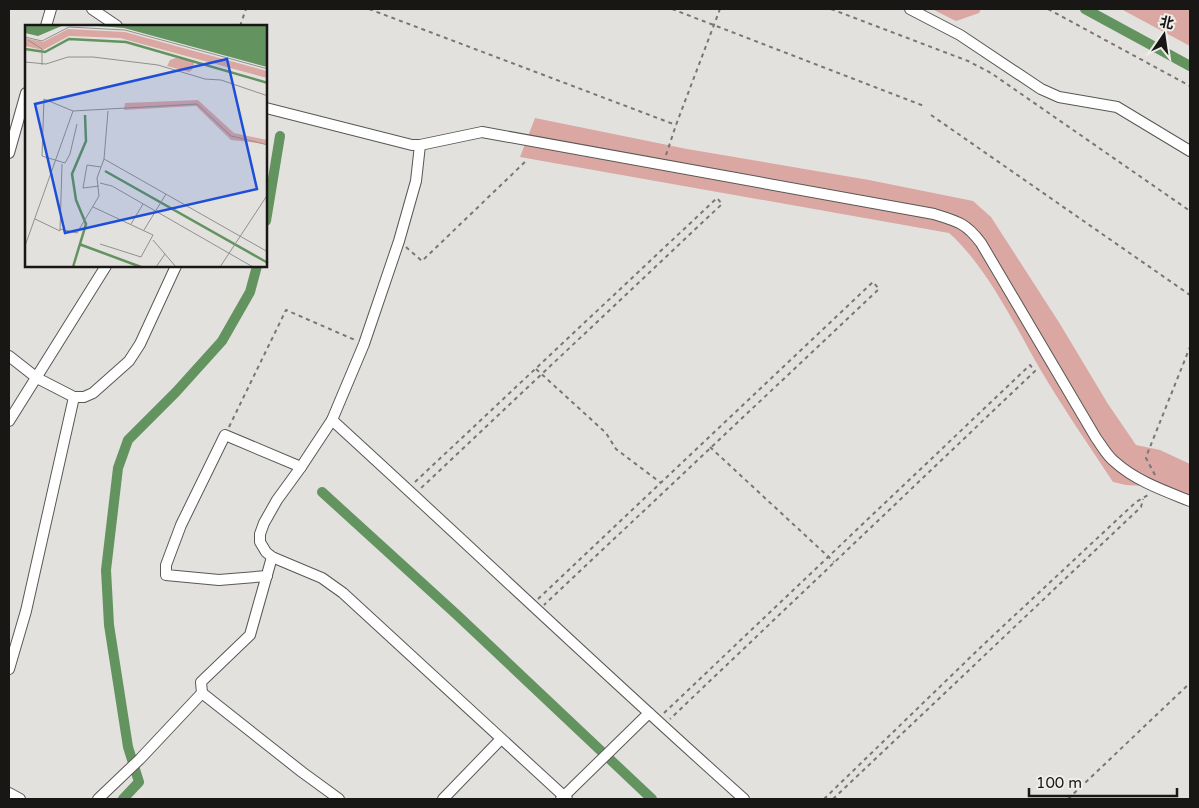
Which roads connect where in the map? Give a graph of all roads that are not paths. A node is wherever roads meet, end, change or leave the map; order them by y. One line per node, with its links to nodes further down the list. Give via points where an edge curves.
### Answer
1 (51, 9): 4 (street)
2 (92, 9): 5 (street)
3 (910, 9): 9 (street, via 960,35 1041,89 1059,97 1118,107)
4 (46, 25)
5 (116, 25)
6 (25, 97): 10 (street)
7 (268, 109): 8 (street)
8 (420, 145): 16 (street, via 416,182 399,241 364,344); 19 (street, via 482,132 934,214 959,222 972,230 981,243 1096,438 1114,462 1164,491)
9 (1190, 151)
10 (9, 153)
11 (105, 268): 14 (street)
12 (175, 268): 15 (street, via 129,361 93,393 84,397)
13 (9, 356): 14 (street)
14 (37, 378): 15 (street); 17 (street)
15 (74, 396): 22 (street, via 26,611)
16 (332, 420): 18 (street); 24 (street)
17 (9, 421)
18 (301, 468): 20 (street, via 277,500 260,534 260,542); 21 (street, via 225,434 181,525 166,565 166,575 219,580)
19 (1190, 501)
20 (272, 556): 21 (street); 25 (street, via 322,578 343,593)
21 (267, 576): 23 (street, via 250,635 201,682)
22 (9, 669)
23 (202, 693): 29 (street); 30 (street)
24 (656, 720): 27 (street, via 621,742); 32 (street)
25 (501, 739): 27 (street); 31 (street)
26 (9, 793): 28 (street)
27 (564, 798)
28 (20, 799)
29 (98, 799)
30 (339, 799)
31 (442, 799)
32 (744, 799)

